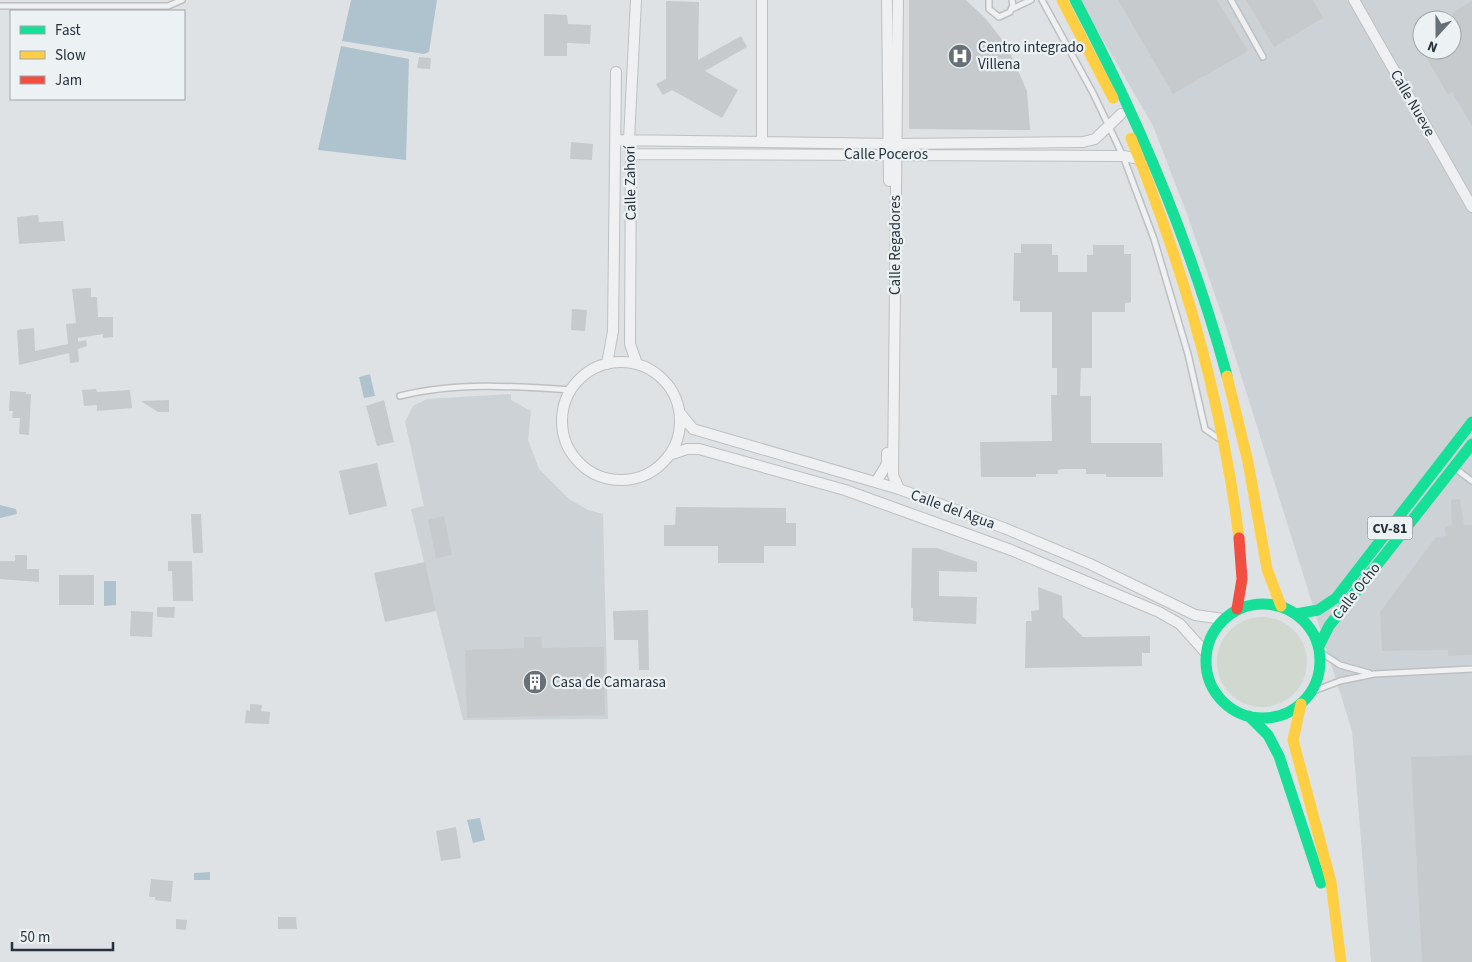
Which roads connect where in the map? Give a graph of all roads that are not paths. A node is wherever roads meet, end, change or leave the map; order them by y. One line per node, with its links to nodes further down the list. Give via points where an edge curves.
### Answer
1 (182, 0): 14 (lane, via 168,6)
2 (636, 0): 21 (street, Calle Zahorí)
3 (762, 0): 22 (street)
4 (888, 0): 23 (street, Calle Regadores)
5 (898, 0): 23 (street, Calle Regadores)
6 (989, 0): 15 (lane, via 989,9 994,15 1003,16)
7 (1012, 0): 15 (lane)
8 (1031, 0): 15 (lane)
9 (1042, 0): 19 (lane)
10 (1062, 0): 18 (main road)
11 (1075, 0): 41 (main road, via 1132,114 1202,288 1241,427 1267,574)
12 (1231, 0): 16 (lane)
13 (1354, 0): 27 (street, Calle Nueve)
14 (0, 6)
15 (1012, 9)
16 (1263, 57)
17 (616, 72): 20 (street, Calle Zahorí)
18 (1121, 114): 19 (street, Calle Poceros); 26 (main road)
19 (1110, 127): 23 (street, Calle Poceros, via 1095,139 1083,142); 25 (lane)
20 (615, 140): 21 (street, Calle Poceros); 28 (street, Calle Zahorí, via 613,331)
21 (629, 140): 22 (street, Calle Poceros); 24 (street, Calle Zahorí)
22 (762, 142): 23 (street, Calle Poceros)
23 (892, 149): 24 (street, Calle Poceros); 25 (street, Calle Poceros); 39 (street, Calle Regadores, via 887,464); 40 (street, Calle Regadores, via 893,475)
24 (631, 154): 29 (street, Calle Zahorí, via 630,344)
25 (1124, 156): 26 (street, Calle Poceros); 34 (lane, via 1154,239 1188,354 1205,429)
26 (1140, 158): 34 (main road, via 1189,297)
27 (1472, 207)
28 (608, 364): 29 (street); 30 (street, via 593,369)
29 (637, 364): 32 (street, via 665,382 675,396)
30 (571, 390): 31 (lane, via 509,385 423,390); 36 (street, via 564,406 562,424 566,442 575,458 589,470 614,479 641,477)
31 (400, 396)
32 (680, 413): 36 (street, via 677,442); 39 (street, Calle del Agua, via 693,429)
33 (1472, 422): 43 (main road, Calle Ocho / CV-81, via 1336,598 1319,611)
34 (1223, 442): 42 (main road, via 1242,574)
35 (1472, 444): 37 (main road, Calle Ocho / CV-81)
36 (670, 455): 46 (street, Calle del Agua, via 687,448 720,454 844,490 953,528 1159,612 1180,624)
37 (1454, 468): 38 (lane); 45 (main road, Calle Ocho / CV-81, via 1329,626)
38 (1472, 481)
39 (876, 482): 40 (street, Calle del Agua)
40 (899, 489): 44 (street, Calle del Agua, via 1090,564 1190,613)
41 (1281, 606): 42 (main road, via 1251,604); 43 (main road)
42 (1237, 609): 44 (main road)
43 (1296, 614): 45 (main road, via 1306,623)
44 (1223, 619): 46 (main road, via 1209,640)
45 (1319, 649): 48 (lane, via 1340,665); 49 (main road, via 1319,673)
46 (1206, 653): 51 (main road, via 1206,670 1220,700)
47 (1472, 670): 48 (lane)
48 (1374, 674): 49 (lane, via 1340,681)
49 (1311, 692): 50 (main road)
50 (1301, 704): 51 (main road, via 1277,716); 52 (main road, via 1293,740 1332,882)
51 (1249, 716): 52 (main road, via 1268,735 1288,780)
52 (1341, 957)

